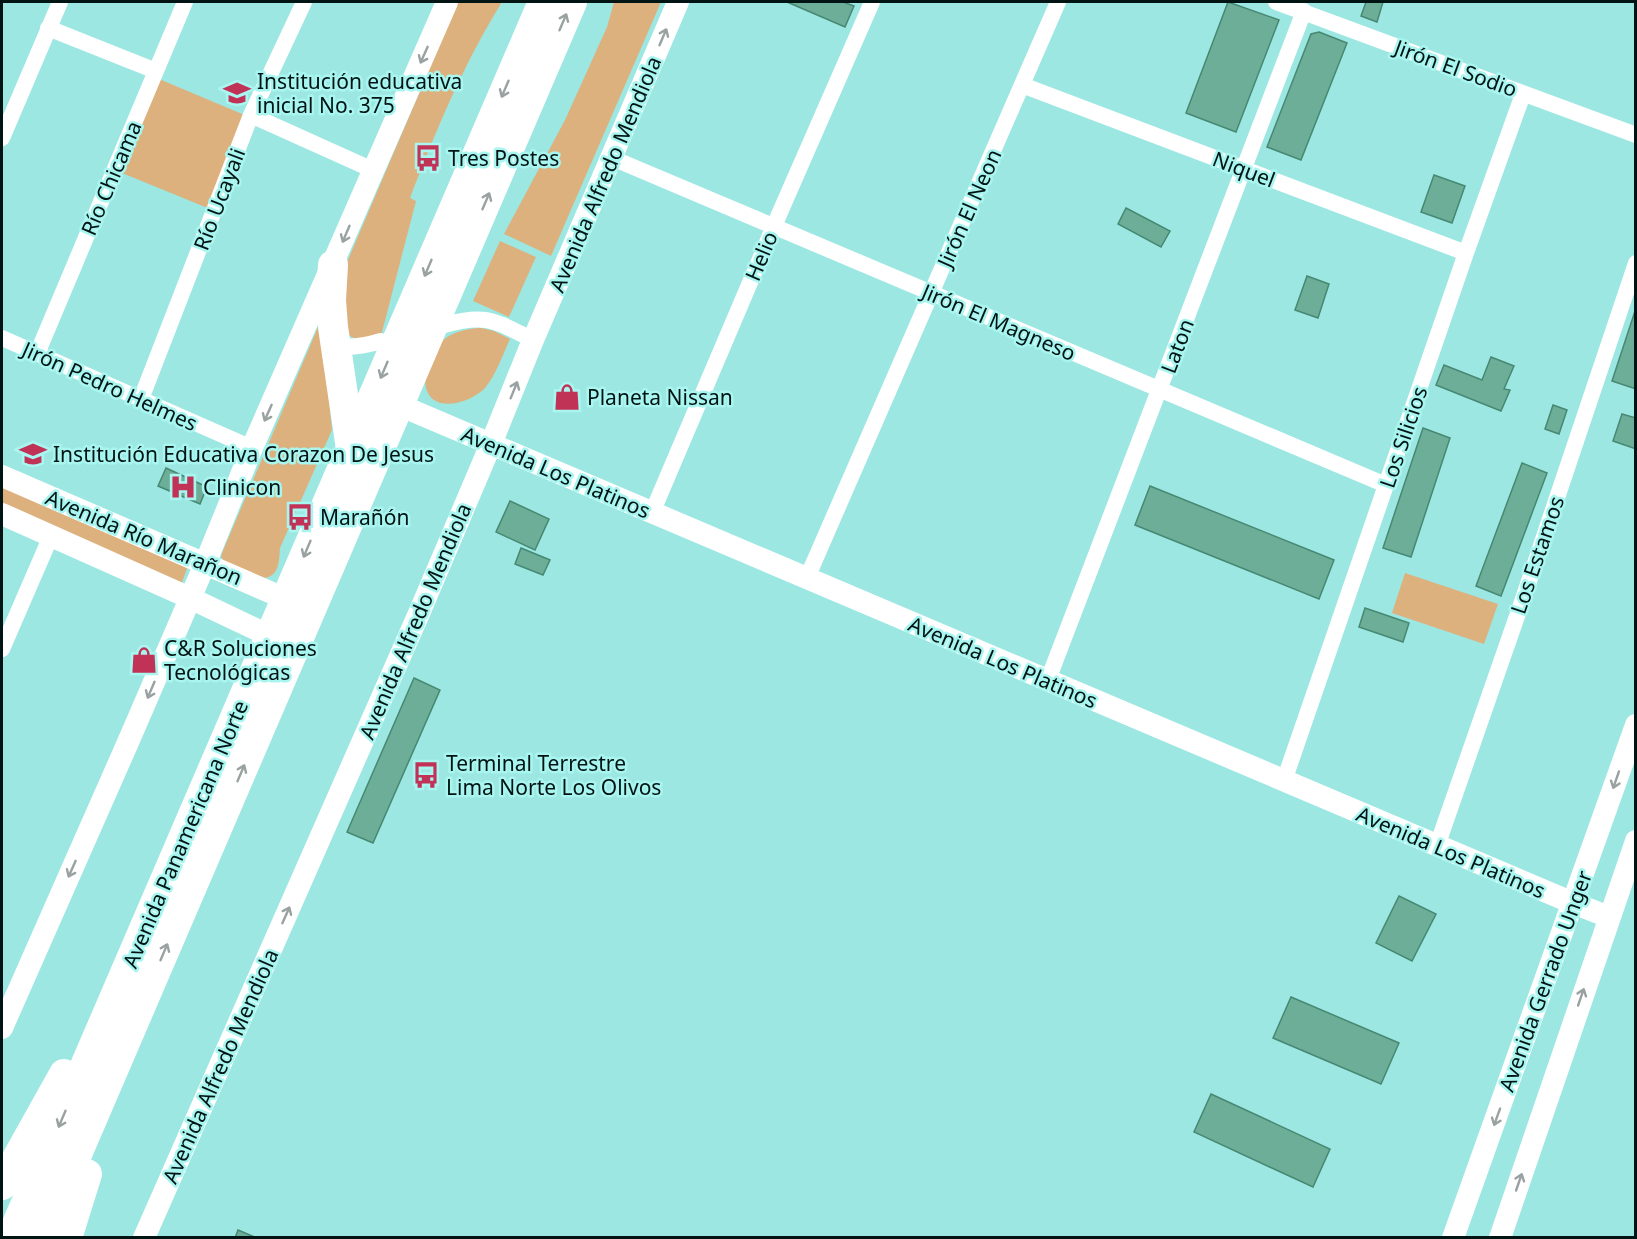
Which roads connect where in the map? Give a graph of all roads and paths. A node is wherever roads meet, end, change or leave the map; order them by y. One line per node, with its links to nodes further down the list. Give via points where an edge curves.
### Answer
1 (60, 2): 12 (street)
2 (185, 2): 13 (street, Río Chicama)
3 (304, 2): 16 (street, Río Ucayali)
4 (447, 2): 21 (main road, one-way to 21)
5 (543, 2): 38 (highway, Avenida Panamericana Norte, one-way to 38)
6 (572, 2): 35 (highway, Avenida Panamericana Norte, one-way to 6)
7 (678, 2): 19 (main road, Avenida Alfredo Mendiola, one-way to 7)
8 (872, 2): 22 (street, Helio)
9 (1058, 2): 14 (street, Jirón El Neon)
10 (1276, 2): 11 (street, Jirón El Sodio)
11 (1304, 11): 15 (street, Jirón El Sodio); 20 (street, Laton)
12 (48, 28): 13 (street); 18 (street)
13 (156, 71): 32 (street, Río Chicama)
14 (1022, 85): 20 (street, Niquel); 26 (street, Jirón El Neon)
15 (1523, 94): 17 (street, Jirón El Sodio); 23 (street, Los Silicios)
16 (251, 114): 21 (street); 34 (street, Río Ucayali)
17 (1635, 135)
18 (2, 138)
19 (612, 158): 22 (street, Jirón El Magneso); 29 (main road, Avenida Alfredo Mendiola)
20 (1244, 169): 23 (street, Niquel); 33 (street, Laton)
21 (374, 170): 25 (main road, one-way to 25)
22 (774, 226): 26 (street, Jirón El Magneso); 41 (street, Helio)
23 (1466, 254): 40 (street, Los Silicios)
24 (1635, 262): 54 (street, Los Estamos)
25 (333, 265): 31 (highway, via 331,300); 37 (main road, one-way to 37)
26 (932, 293): 33 (street, Jirón El Magneso); 45 (street, Jirón El Neon)
27 (444, 325): 29 (street, via 485,319)
28 (2, 338): 32 (street, Jirón Pedro Helmes)
29 (533, 340): 36 (main road, Avenida Alfredo Mendiola, one-way to 29)
30 (381, 341): 31 (street, via 360,347)
31 (336, 346): 38 (highway)
32 (37, 354): 34 (street, Jirón Pedro Helmes)
33 (1160, 390): 40 (street, Jirón El Magneso); 50 (street, Laton)
34 (141, 399): 37 (street, Jirón Pedro Helmes)
35 (399, 405): 36 (main road, Avenida Los Platinos); 57 (highway, Avenida Panamericana Norte, one-way to 35)
36 (491, 444): 41 (main road, Avenida Los Platinos); 64 (main road, Avenida Alfredo Mendiola, one-way to 36)
37 (252, 448): 44 (main road)
38 (351, 449): 47 (highway, Avenida Panamericana Norte, one-way to 47)
39 (2, 476): 44 (main road, Avenida Río Marañon)
40 (1386, 485): 52 (street, Los Silicios)
41 (652, 513): 45 (main road, Avenida Los Platinos)
42 (2, 514): 43 (main road, Avenida Río Marañon)
43 (51, 536): 46 (main road, Avenida Río Marañon); 49 (street)
44 (205, 564): 46 (main road); 47 (main road, Avenida Río Marañon)
45 (807, 579): 50 (main road, Avenida Los Platinos)
46 (190, 598): 48 (main road, Avenida Río Marañon); 59 (main road, one-way to 59)
47 (286, 599): 48 (highway, Avenida Panamericana Norte)
48 (270, 636): 58 (highway, Avenida Panamericana Norte)
49 (2, 649)
50 (1048, 680): 52 (main road, Avenida Los Platinos)
51 (1635, 725): 55 (main road, Avenida Gerrado Unger, one-way to 55)
52 (1284, 781): 54 (main road, Avenida Los Platinos)
53 (1635, 841): 56 (main road, Avenida Gerrado Unger)
54 (1437, 846): 55 (main road, Avenida Los Platinos)
55 (1573, 903): 56 (main road, Avenida Los Platinos); 65 (main road, Avenida Gerrado Unger, one-way to 65)
56 (1609, 917): 66 (main road, Avenida Gerrado Unger, one-way to 56)
57 (141, 1006): 62 (highway, Avenida Panamericana Norte); 63 (highway)
58 (110, 1008): 60 (highway, via 59,1082); 61 (highway, Avenida Panamericana Norte, one-way to 61)
59 (2, 1028)
60 (2, 1185)
61 (11, 1238)
62 (41, 1238)
63 (68, 1238)
64 (144, 1238)
65 (1453, 1238)
66 (1500, 1238)

